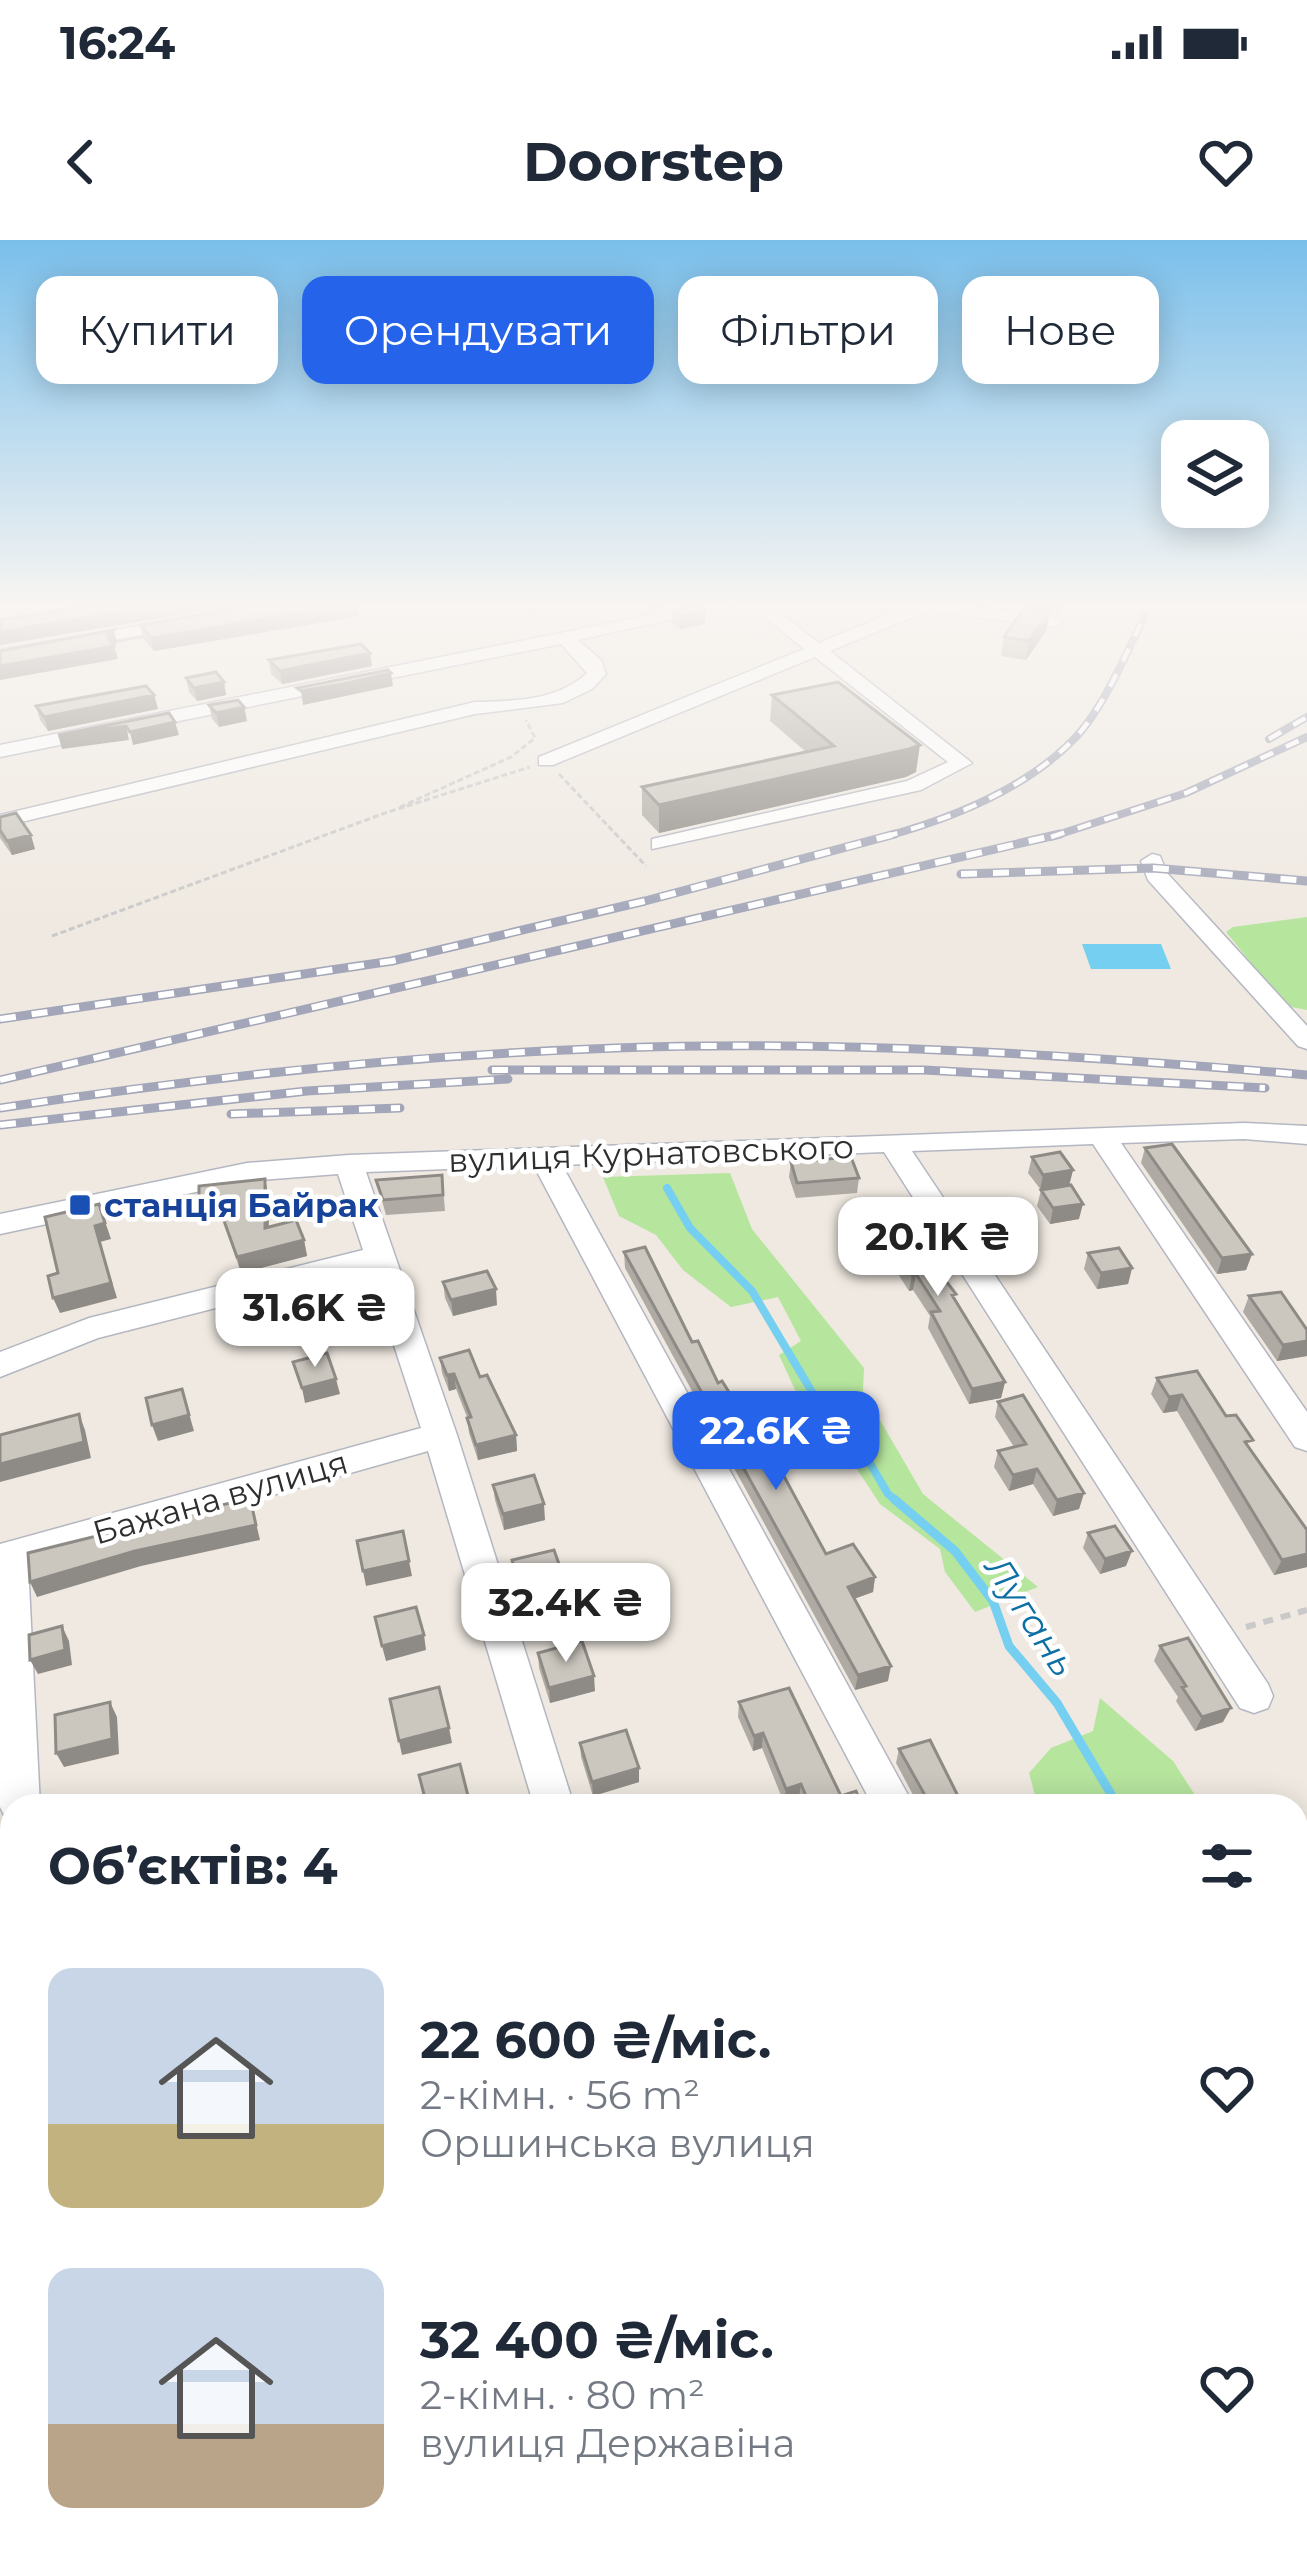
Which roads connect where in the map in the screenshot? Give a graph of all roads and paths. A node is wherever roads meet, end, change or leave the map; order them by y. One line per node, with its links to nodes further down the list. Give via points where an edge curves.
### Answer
1 (198, 711): 6 (street)
2 (460, 711): 9 (street)
3 (517, 711): 8 (path, via 536,731 529,745)
4 (678, 711): 7 (street)
5 (894, 711): 10 (street, via 962,763 914,786)
6 (0, 751)
7 (546, 761): 8 (path); 12 (path)
8 (385, 813): 13 (path)
9 (0, 821)
10 (660, 844)
11 (1152, 861): 14 (street, via 1156,875)
12 (646, 866)
13 (52, 936)
14 (1307, 1041)
15 (1101, 1135): 16 (street, вулиця Курнатовського); 17 (street, вулиця Курнатовського); 24 (street)
16 (1306, 1135)
17 (892, 1142): 18 (street, вулиця Курнатовського); 27 (street)
18 (544, 1158): 19 (street, вулиця Курнатовського); 31 (street)
19 (349, 1164): 20 (street, вулиця Курнатовського, via 247,1172); 21 (street)
20 (0, 1224)
21 (380, 1256): 22 (street, via 89,1329); 23 (street)
22 (0, 1365)
23 (440, 1436): 25 (street, Бажана вулиця); 30 (street)
24 (1307, 1438)
25 (5, 1557): 29 (street)
26 (1307, 1610): 27 (path)
27 (1217, 1634): 28 (street)
28 (1254, 1696)
29 (19, 1794)
30 (550, 1794)
31 (888, 1794)

